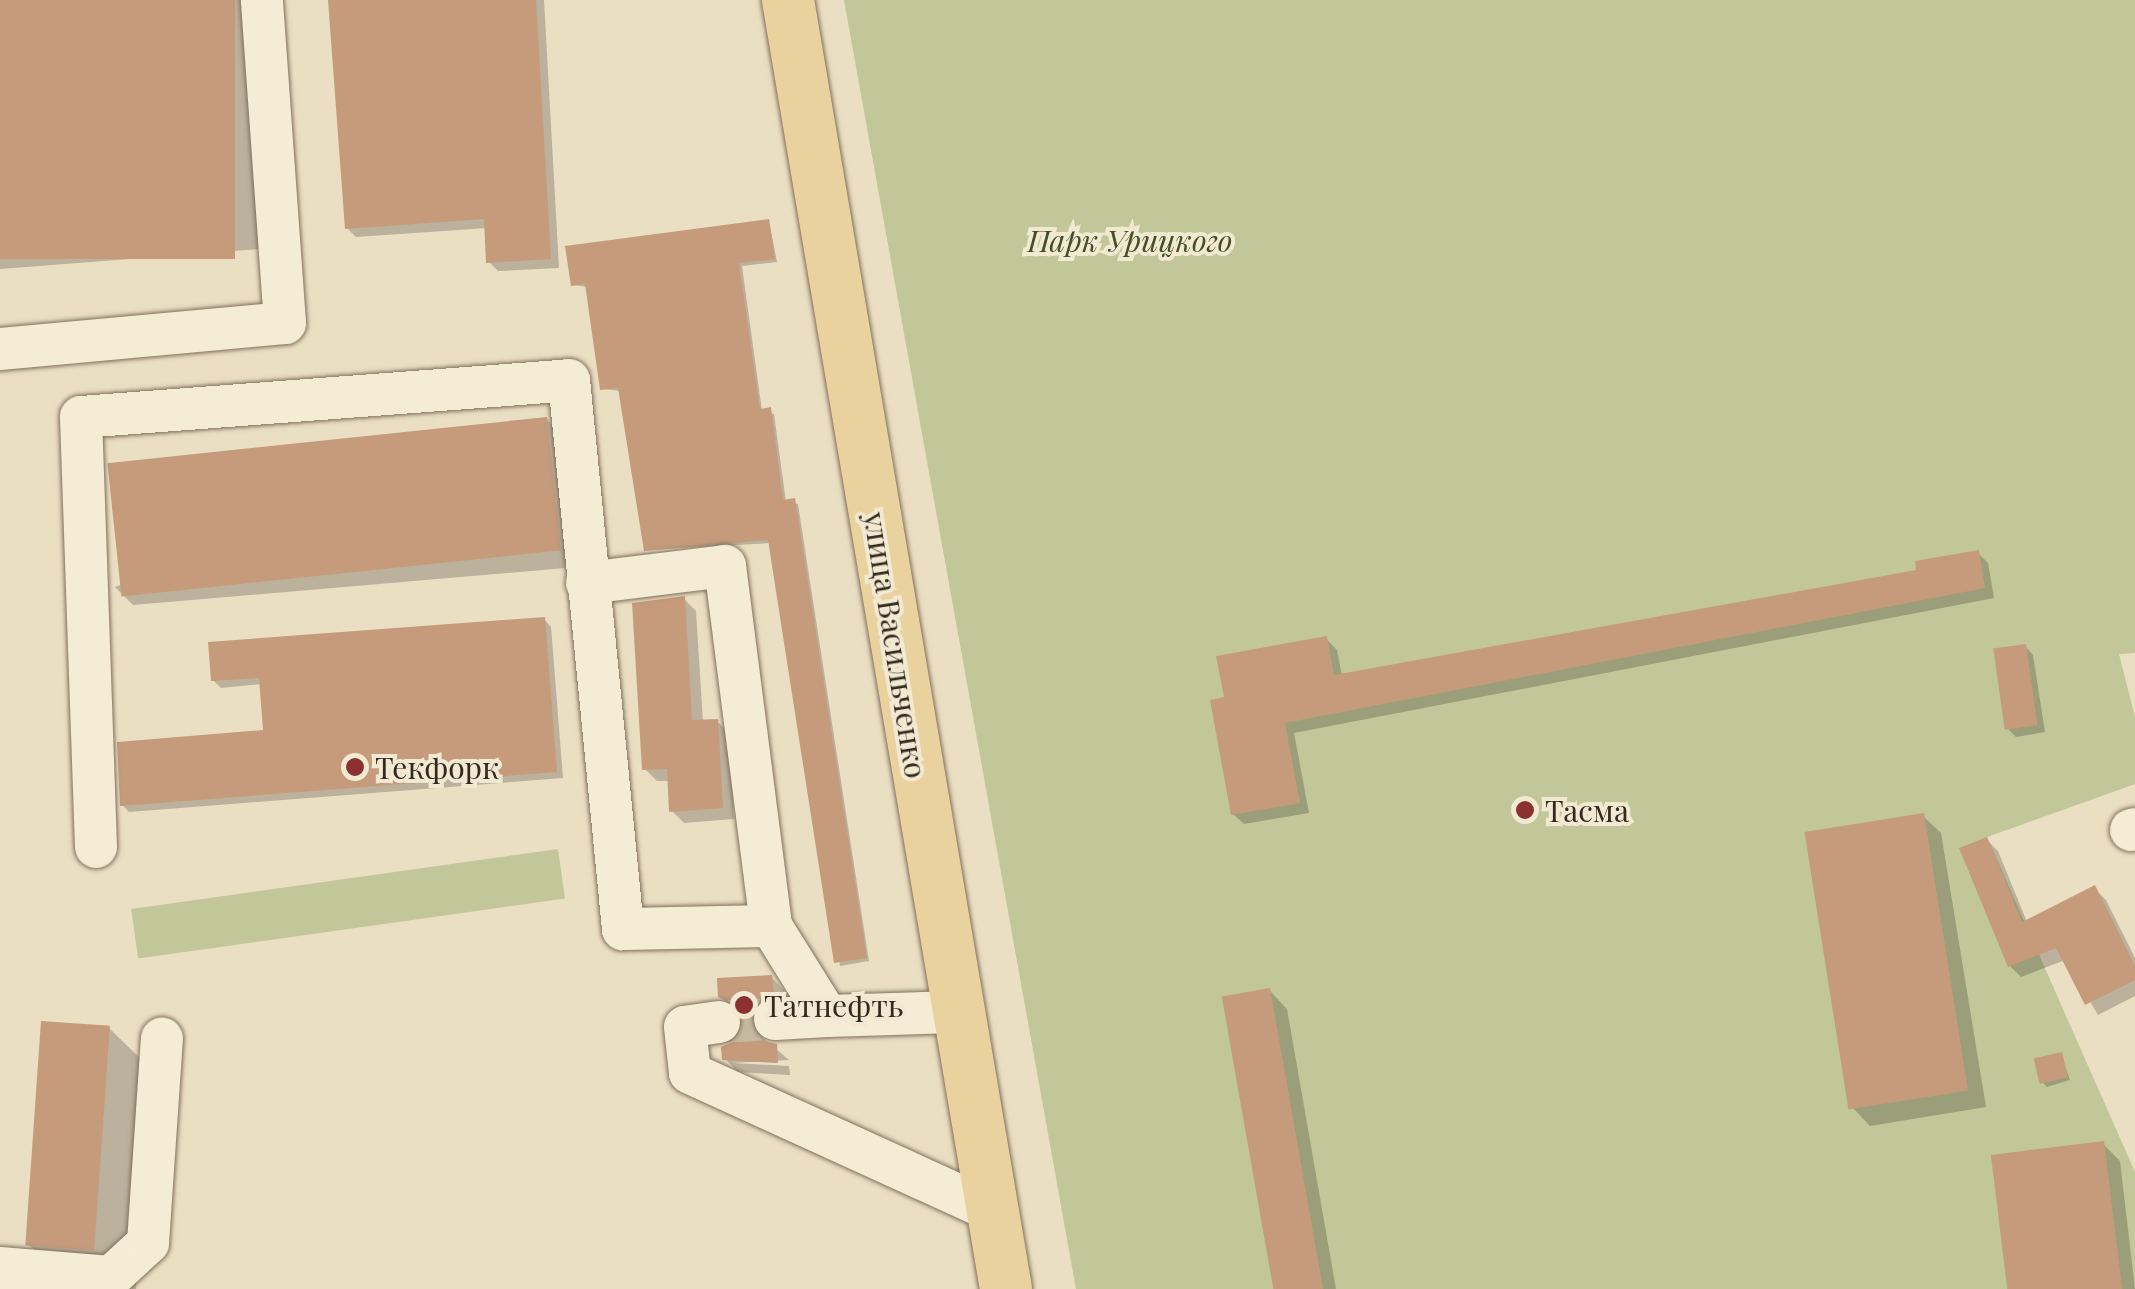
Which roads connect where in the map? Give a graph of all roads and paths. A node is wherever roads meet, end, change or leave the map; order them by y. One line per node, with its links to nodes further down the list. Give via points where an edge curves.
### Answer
1 (262, 0): 3 (lane, via 286,324)
2 (788, 0): 7 (main road, улица Васильченко)
3 (0, 349)
4 (587, 583): 5 (lane, via 569,380 80,416); 6 (lane, via 623,928); 6 (lane, via 725,566)
5 (96, 847)
6 (771, 926): 8 (lane)
7 (957, 1012): 8 (lane); 12 (main road, улица Васильченко)
8 (827, 1016): 9 (lane)
9 (775, 1019)
10 (720, 1022): 12 (lane, via 685,1027 690,1073)
11 (162, 1038): 13 (lane, via 148,1243 111,1276)
12 (993, 1211): 14 (main road, улица Васильченко)
13 (0, 1268)
14 (1006, 1289)

